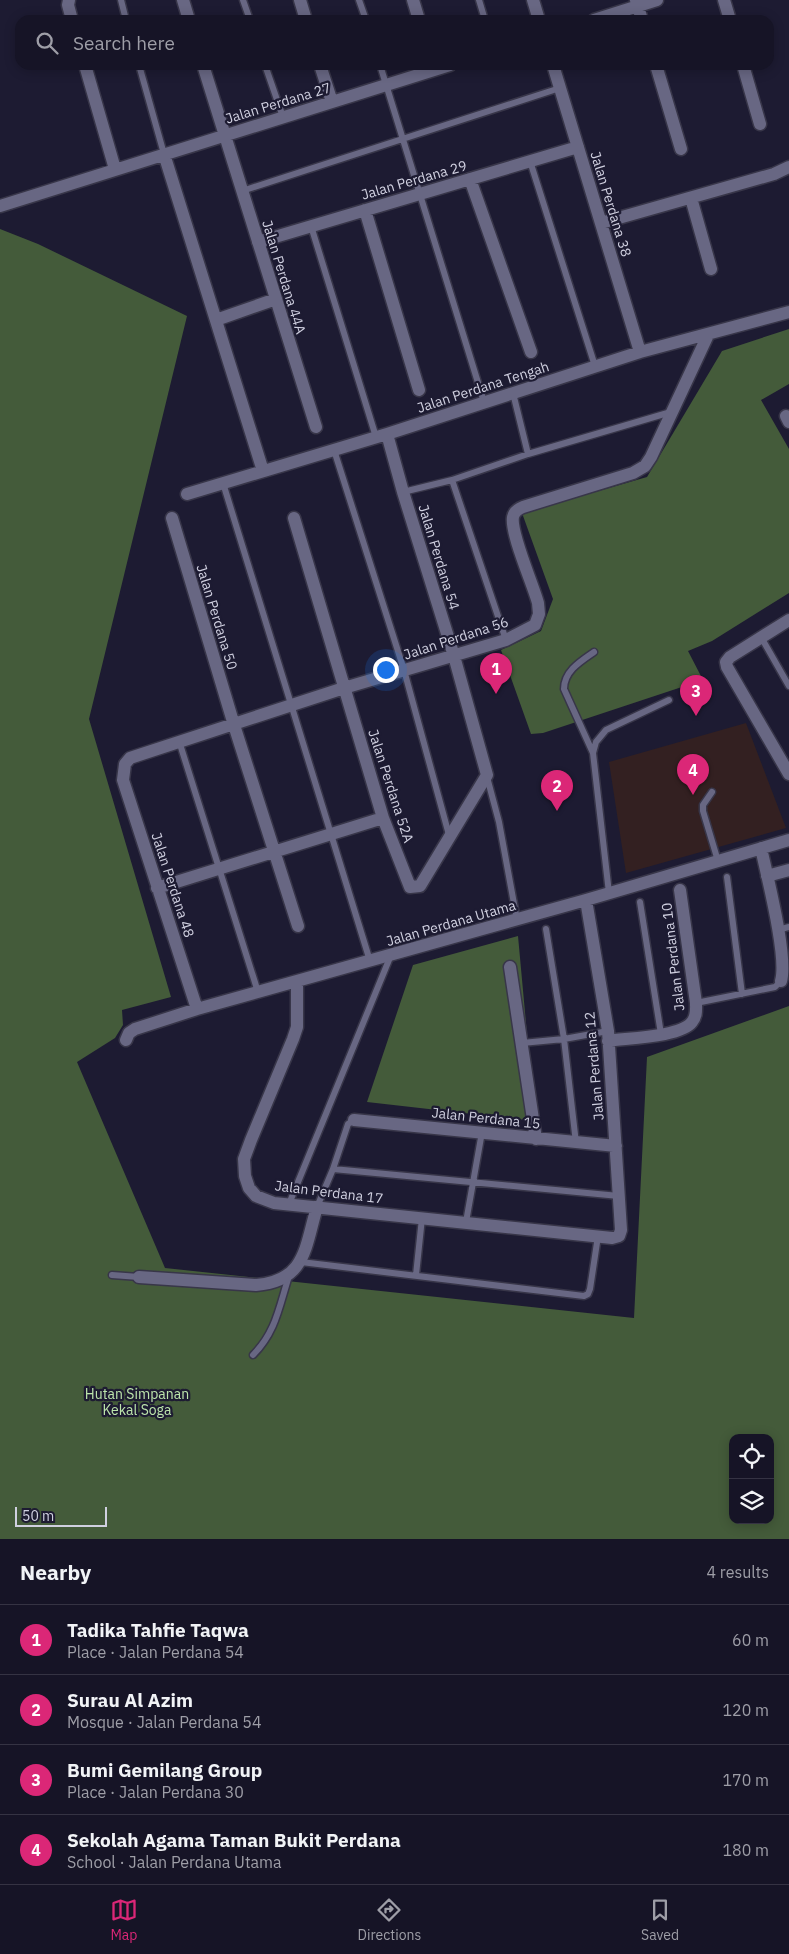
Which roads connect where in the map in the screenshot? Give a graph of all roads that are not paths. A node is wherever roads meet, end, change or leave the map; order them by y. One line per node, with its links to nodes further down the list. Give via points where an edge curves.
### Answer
1 (70, 0): 13 (street)
2 (120, 0): 14 (lane)
3 (183, 0): 15 (street)
4 (243, 0): 16 (lane)
5 (300, 0): 17 (street)
6 (359, 0): 18 (lane)
7 (414, 0): 19 (street)
8 (479, 0): 20 (lane)
9 (533, 0): 21 (street)
10 (657, 0): 12 (street)
11 (724, 0): 24 (street)
12 (637, 3): 22 (street); 23 (street)
13 (71, 15)
14 (124, 15)
15 (188, 15)
16 (248, 15)
17 (304, 15)
18 (364, 15)
19 (418, 15)
20 (484, 15)
21 (538, 15)
22 (607, 15)
23 (641, 15)
24 (728, 15)
25 (86, 70): 47 (street)
26 (140, 70): 44 (lane)
27 (204, 70): 40 (street, Jalan Perdana 44A)
28 (268, 70): 38 (lane)
29 (322, 70): 37 (street)
30 (382, 70): 35 (lane)
31 (427, 70): 35 (street, Jalan Perdana 27)
32 (555, 70): 36 (street, Jalan Perdana 38)
33 (657, 70): 43 (street)
34 (744, 70): 39 (street)
35 (387, 84): 37 (street, Jalan Perdana 27); 41 (lane)
36 (560, 88): 41 (lane); 42 (street, Jalan Perdana 38)
37 (332, 102): 38 (street, Jalan Perdana 27)
38 (283, 117): 40 (street, Jalan Perdana 27)
39 (760, 124)
40 (224, 135): 44 (street, Jalan Perdana 27); 49 (street, Jalan Perdana 44A)
41 (404, 139): 49 (lane); 50 (lane)
42 (578, 147): 45 (street, Jalan Perdana 29); 54 (street, Jalan Perdana 38)
43 (681, 149)
44 (164, 154): 47 (street, Jalan Perdana 27); 60 (street)
45 (530, 162): 48 (street, Jalan Perdana 29); 64 (lane)
46 (789, 167): 51 (street)
47 (116, 169): 52 (street, Jalan Perdana 27)
48 (470, 179): 50 (street, Jalan Perdana 29); 62 (street)
49 (242, 191): 56 (street, Jalan Perdana 44A)
50 (420, 194): 53 (street, Jalan Perdana 29); 67 (lane)
51 (691, 198): 54 (street); 57 (street)
52 (0, 206)
53 (365, 210): 55 (street, Jalan Perdana 29); 65 (street)
54 (601, 223): 63 (street, Jalan Perdana 38)
55 (311, 226): 56 (street, Jalan Perdana 29); 70 (lane)
56 (258, 242): 58 (street, Jalan Perdana 44A)
57 (711, 268)
58 (276, 299): 60 (street); 69 (street, Jalan Perdana 44A)
59 (789, 312): 61 (street, Jalan Perdana Tengah)
60 (216, 320): 73 (street)
61 (708, 335): 63 (street, Jalan Perdana Tengah); 68 (street, Jalan Perdana 56)
62 (531, 352)
63 (640, 352): 64 (street, Jalan Perdana Tengah)
64 (595, 366): 66 (street, Jalan Perdana Tengah)
65 (419, 390)
66 (513, 393): 67 (street, Jalan Perdana Tengah); 72 (lane)
67 (484, 402): 70 (street, Jalan Perdana Tengah)
68 (671, 412): 72 (lane); 82 (street, Jalan Perdana 56, via 651,458 639,470 523,507 513,516 513,529 534,588 538,614 534,625)
69 (316, 427)
70 (381, 436): 71 (street, Jalan Perdana Tengah); 76 (street, Jalan Perdana 54)
71 (334, 450): 73 (street, Jalan Perdana Tengah); 85 (lane)
72 (528, 454): 74 (lane)
73 (263, 471): 75 (street, Jalan Perdana Tengah)
74 (452, 480): 76 (lane); 82 (lane)
75 (223, 483): 77 (street, Jalan Perdana Tengah); 89 (lane)
76 (403, 492): 84 (street, Jalan Perdana 54)
77 (187, 494)
78 (172, 518): 90 (street, Jalan Perdana 50)
79 (294, 518): 87 (street, Jalan Perdana 52A)
80 (789, 620): 81 (street)
81 (760, 637): 86 (lane); 94 (street, via 730,658 726,662 727,667)
82 (506, 640): 84 (street, Jalan Perdana 56)
83 (594, 652): 92 (lane, via 567,675 564,682 564,689)
84 (454, 656): 85 (street, Jalan Perdana 56); 95 (street, Jalan Perdana 54)
85 (404, 670): 87 (street, Jalan Perdana 56); 99 (lane)
86 (789, 686)
87 (344, 688): 89 (street, Jalan Perdana 56); 97 (street, Jalan Perdana 52A)
88 (669, 700): 92 (lane, via 606,730 596,742)
89 (291, 705): 90 (street, Jalan Perdana 56); 98 (lane)
90 (234, 725): 91 (street, Jalan Perdana 56); 102 (street, Jalan Perdana 50)
91 (179, 741): 93 (street, Jalan Perdana 56, via 130,758); 104 (lane)
92 (593, 753): 110 (lane)
93 (123, 770): 108 (street, Jalan Perdana 48)
94 (789, 774)
95 (487, 775): 99 (street); 113 (lane)
96 (712, 792): 103 (lane, via 703,805)
97 (383, 818): 98 (street); 99 (street, Jalan Perdana 52A, via 410,887 420,886)
98 (331, 834): 102 (street); 118 (lane)
99 (450, 839)
100 (789, 840): 101 (street, Jalan Perdana Utama)
101 (761, 848): 103 (street, Jalan Perdana Utama); 106 (street)
102 (274, 852): 104 (street); 114 (street, Jalan Perdana 50)
103 (718, 861): 110 (street, Jalan Perdana Utama)
104 (219, 870): 108 (street); 122 (lane)
105 (789, 870): 106 (street)
106 (767, 876): 116 (street)
107 (727, 877): 123 (lane)
108 (157, 888): 125 (street, Jalan Perdana 48)
109 (680, 890): 124 (street, Jalan Perdana 10)
110 (609, 893): 111 (street, Jalan Perdana Utama)
111 (586, 900): 113 (street, Jalan Perdana Utama); 127 (street, Jalan Perdana 12)
112 (640, 902): 126 (lane)
113 (517, 920): 117 (street, Jalan Perdana Utama)
114 (298, 926)
115 (546, 929): 128 (lane)
116 (783, 929): 120 (street)
117 (391, 955): 118 (street, Jalan Perdana Utama); 139 (lane)
118 (370, 961): 121 (street, Jalan Perdana Utama)
119 (510, 967): 130 (street)
120 (784, 976): 123 (lane, via 775,987)
121 (297, 982): 122 (street, Jalan Perdana Utama); 139 (street, Jalan Perdana 17, via 294,1039 244,1159 245,1176 256,1196 274,1203)
122 (258, 992): 125 (street, Jalan Perdana Utama)
123 (742, 994): 124 (lane)
124 (696, 1002): 126 (street, Jalan Perdana 10, via 692,1023 681,1030)
125 (197, 1009): 129 (street, Jalan Perdana Utama, via 135,1029)
126 (661, 1034): 127 (street, Jalan Perdana 10)
127 (608, 1036): 128 (lane); 135 (street, Jalan Perdana 12)
128 (564, 1039): 130 (lane); 134 (lane)
129 (126, 1040)
130 (522, 1043): 133 (street)
131 (354, 1120): 132 (street, Jalan Perdana 15); 136 (lane, via 348,1124)
132 (482, 1132): 133 (street, Jalan Perdana 15); 137 (lane)
133 (536, 1139): 134 (street, Jalan Perdana 15)
134 (576, 1143): 135 (street, Jalan Perdana 15)
135 (616, 1146): 138 (street, Jalan Perdana 12)
136 (333, 1169): 137 (lane); 140 (lane)
137 (474, 1182): 138 (lane); 142 (lane)
138 (619, 1196): 143 (street, Jalan Perdana 12)
139 (289, 1204): 140 (street, Jalan Perdana 17)
140 (316, 1207): 141 (street, Jalan Perdana 17); 145 (street)
141 (422, 1218): 142 (street, Jalan Perdana 17); 148 (lane)
142 (466, 1222): 144 (street, Jalan Perdana 17)
143 (621, 1230): 144 (street, Jalan Perdana 17, via 619,1236 612,1238)
144 (598, 1236): 148 (lane, via 590,1289 584,1296)
145 (301, 1262): 147 (street); 148 (lane)
146 (112, 1275): 149 (lane)
147 (289, 1275): 149 (street, via 272,1284 256,1285); 150 (lane, via 270,1334)
148 (416, 1275)
149 (139, 1277)
150 (253, 1355)

